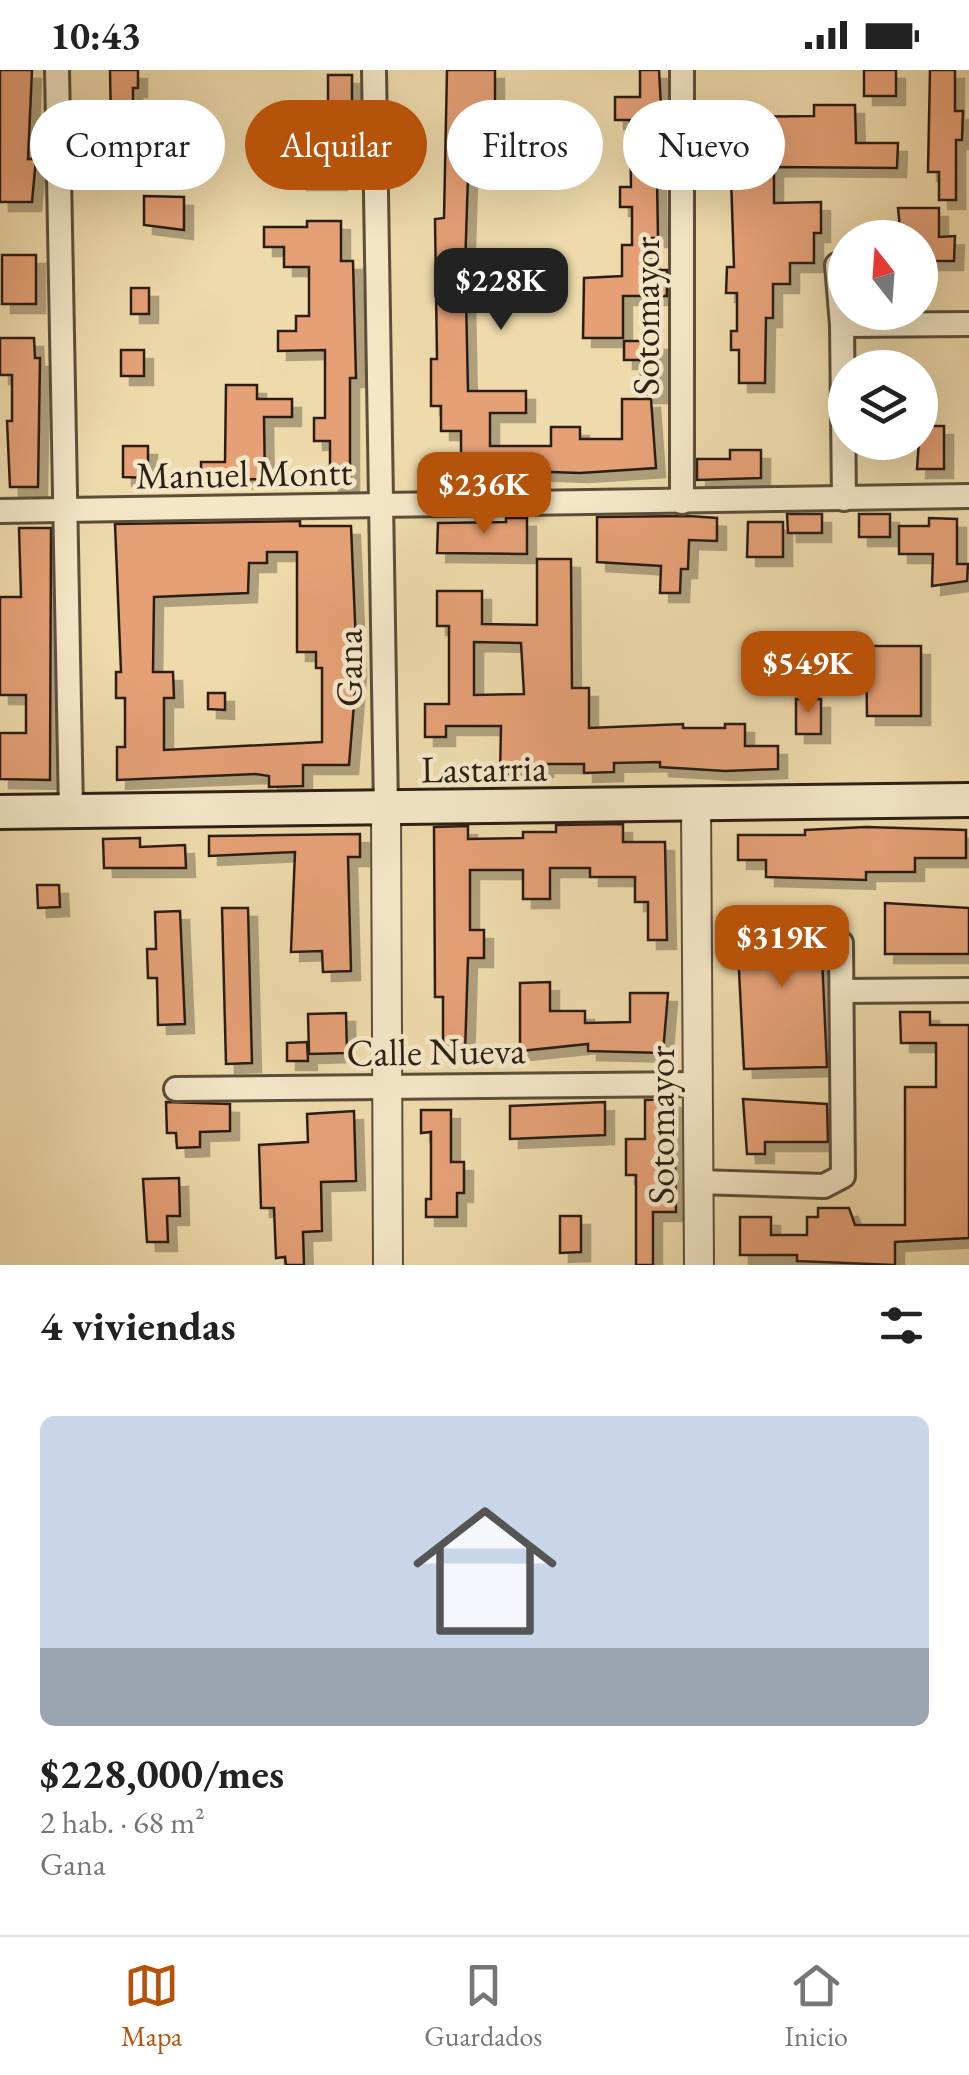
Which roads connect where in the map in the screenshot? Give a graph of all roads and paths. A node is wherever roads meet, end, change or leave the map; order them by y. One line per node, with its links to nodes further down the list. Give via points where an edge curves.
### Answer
1 (57, 70): 12 (street)
2 (374, 70): 10 (street, Gana)
3 (682, 70): 9 (street, Sotomayor)
4 (938, 324): 5 (street)
5 (969, 324)
6 (842, 330): 8 (street)
7 (969, 496): 8 (street, Manuel Montt)
8 (844, 499): 9 (street, Manuel Montt)
9 (682, 502): 10 (street, Manuel Montt)
10 (384, 505): 12 (street, Manuel Montt); 15 (street, Gana)
11 (0, 511): 12 (street, Manuel Montt)
12 (67, 511): 17 (street)
13 (969, 800): 14 (main road, Lastarria)
14 (696, 805): 15 (main road, Lastarria); 21 (street, Sotomayor)
15 (386, 809): 17 (main road, Lastarria); 22 (street, Gana)
16 (0, 812): 17 (main road, Lastarria)
17 (72, 812)
18 (841, 943): 20 (street)
19 (969, 990): 20 (street)
20 (842, 991): 24 (street, via 843,1176 824,1186)
21 (698, 1084): 22 (street, Calle Nueva); 24 (street, Sotomayor)
22 (388, 1087): 23 (street, Calle Nueva); 25 (street, Gana)
23 (176, 1089)
24 (698, 1182): 26 (street, Sotomayor)
25 (388, 1265)
26 (698, 1265)

